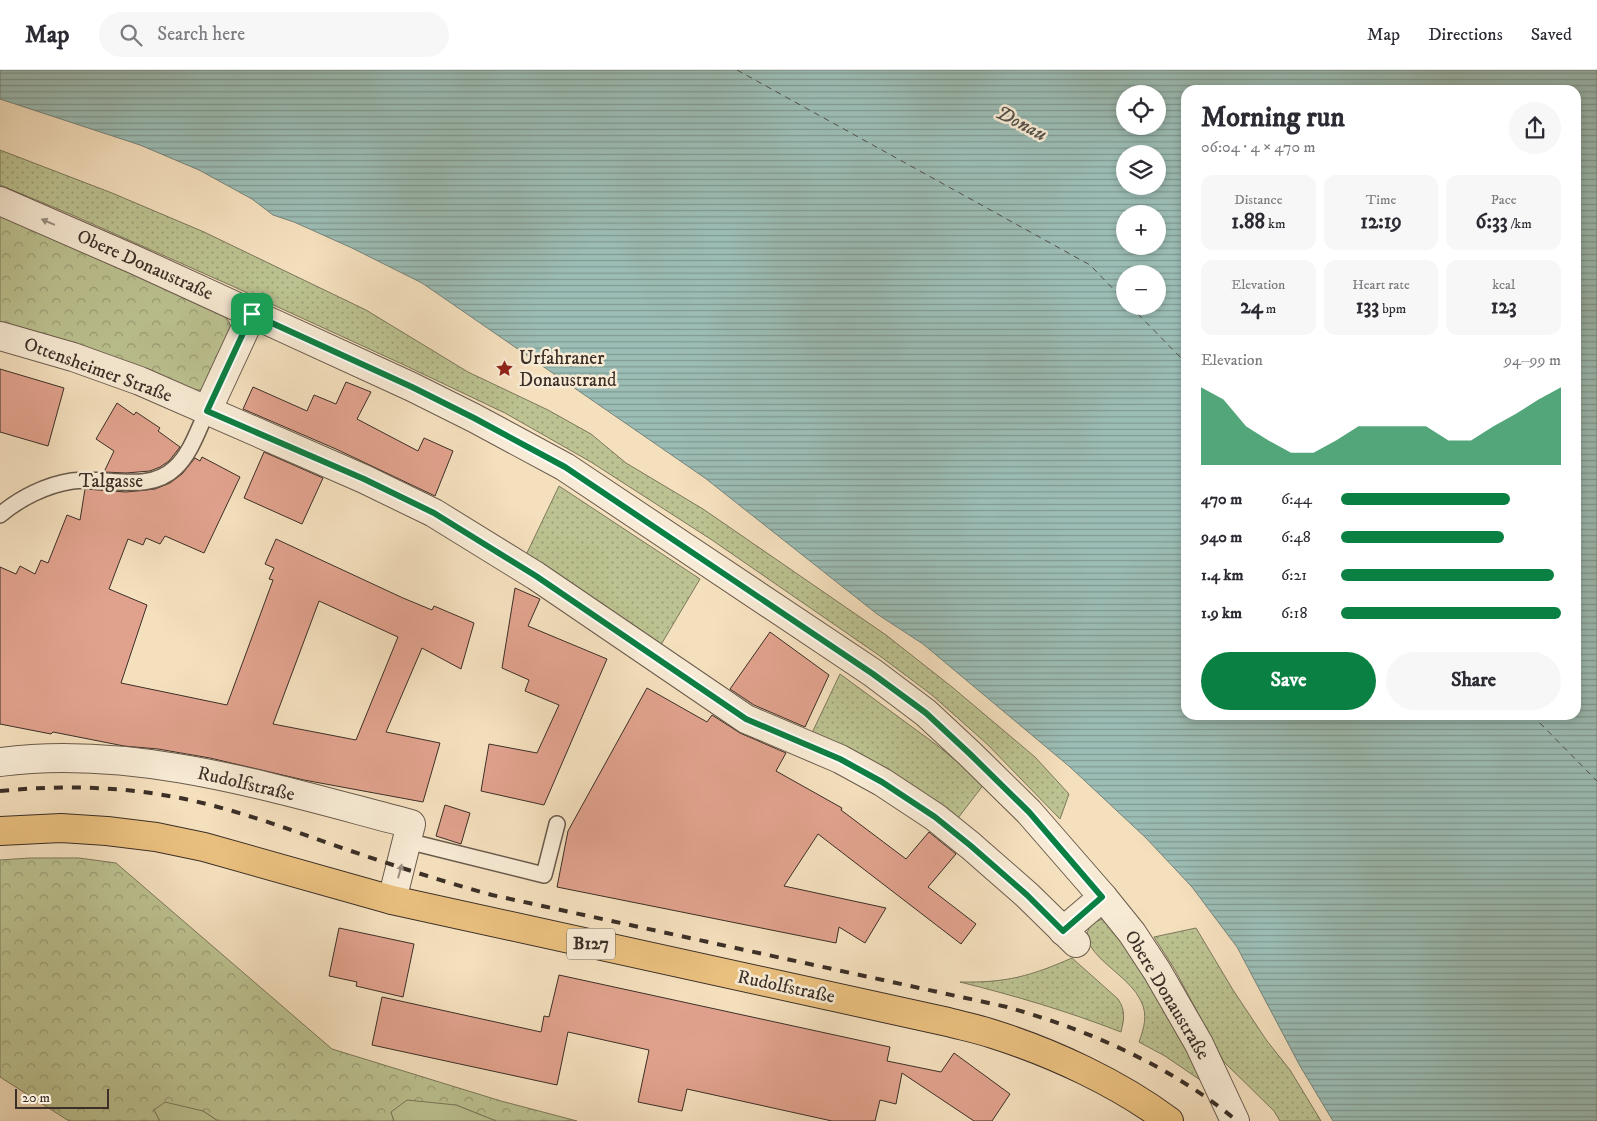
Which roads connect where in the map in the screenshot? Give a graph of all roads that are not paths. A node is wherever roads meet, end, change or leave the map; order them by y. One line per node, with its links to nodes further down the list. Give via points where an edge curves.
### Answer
1 (0, 201): 2 (street, Obere Donaustraße, one-way to 1)
2 (252, 314): 4 (street, Talgasse); 10 (street, Obere Donaustraße, via 439,400 565,467 873,674 926,713 970,754 1029,812)
3 (0, 336): 4 (street, Ottensheimer Straße, via 140,381)
4 (207, 411): 5 (lane, Talgasse, via 188,453 168,474 137,483 99,480 50,486 22,499); 10 (street, Ottensheimer Straße, via 434,513 536,576 746,719 840,759 882,782 935,817 971,846 1070,937)
5 (0, 515)
6 (0, 762): 9 (street, Rudolfstraße, via 74,757 136,762 240,780 411,824)
7 (557, 824): 9 (lane, via 544,875)
8 (0, 831): 11 (main road, Rudolfstraße / B127, via 61,828 156,837 204,847)
9 (407, 841): 11 (street, Rudolfstraße, one-way to 9)
10 (1102, 897): 13 (street, Obere Donaustraße, via 1132,933 1157,971 1202,1052)
11 (392, 900): 12 (main road, Rudolfstraße / B127, via 992,1034 1060,1059)
12 (1167, 1120)
13 (1235, 1121)

